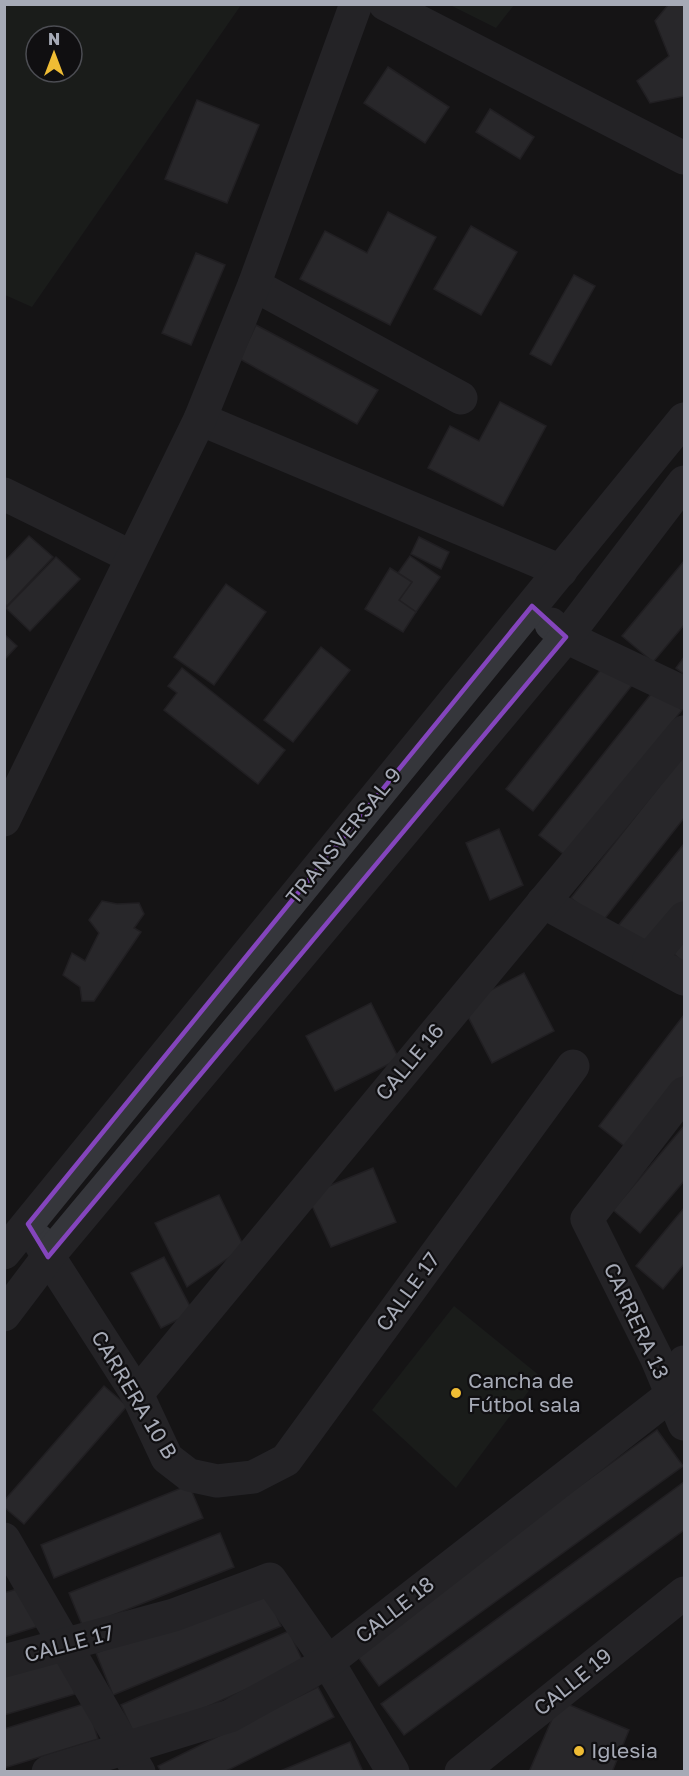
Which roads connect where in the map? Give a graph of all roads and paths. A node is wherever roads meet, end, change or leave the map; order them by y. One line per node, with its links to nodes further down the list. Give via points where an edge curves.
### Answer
1 (356, 4): 4 (street)
2 (385, 4): 3 (street)
3 (684, 158)
4 (254, 285): 5 (street); 6 (street)
5 (461, 398)
6 (200, 419): 10 (street); 11 (street)
7 (684, 419): 11 (street, TRANSVERSAL 9)
8 (684, 482): 13 (street, TRANSVERSAL 9)
9 (4, 494): 10 (street)
10 (132, 557): 16 (street)
11 (561, 571): 12 (street, TRANSVERSAL 9)
12 (532, 606): 13 (street); 23 (street, TRANSVERSAL 9)
13 (566, 637): 14 (street); 25 (street, TRANSVERSAL 9)
14 (684, 693)
15 (684, 732): 17 (street, CALLE 16)
16 (4, 820)
17 (543, 902): 19 (street); 28 (street, CALLE 16)
18 (684, 918): 19 (street)
19 (650, 959): 20 (street)
20 (684, 979)
21 (573, 1066): 31 (street, CALLE 17, via 286,1460 253,1477)
22 (684, 1093): 29 (street, CARRERA 13, via 587,1219 656,1357)
23 (28, 1224): 24 (street, TRANSVERSAL 9); 25 (street, CARRERA 10 B)
24 (4, 1253)
25 (48, 1257): 26 (street, TRANSVERSAL 9); 28 (street, CARRERA 10 B)
26 (4, 1315)
27 (684, 1362): 29 (street, CALLE 18)
28 (137, 1394): 31 (street, CARRERA 10 B, via 167,1458 189,1475)
29 (670, 1395): 30 (street, CARRERA 13); 36 (street, CALLE 18)
30 (684, 1424)
31 (217, 1481)
32 (4, 1539): 34 (street)
33 (684, 1593): 40 (street, CALLE 19)
34 (66, 1645): 35 (street, CALLE 17); 36 (street, CALLE 17, via 174,1616 270,1578); 37 (street)
35 (4, 1661)
36 (328, 1662): 37 (street, CALLE 18, via 230,1716); 39 (street)
37 (133, 1760): 38 (street, CALLE 18)
38 (48, 1772)
39 (393, 1772)
40 (461, 1772)

